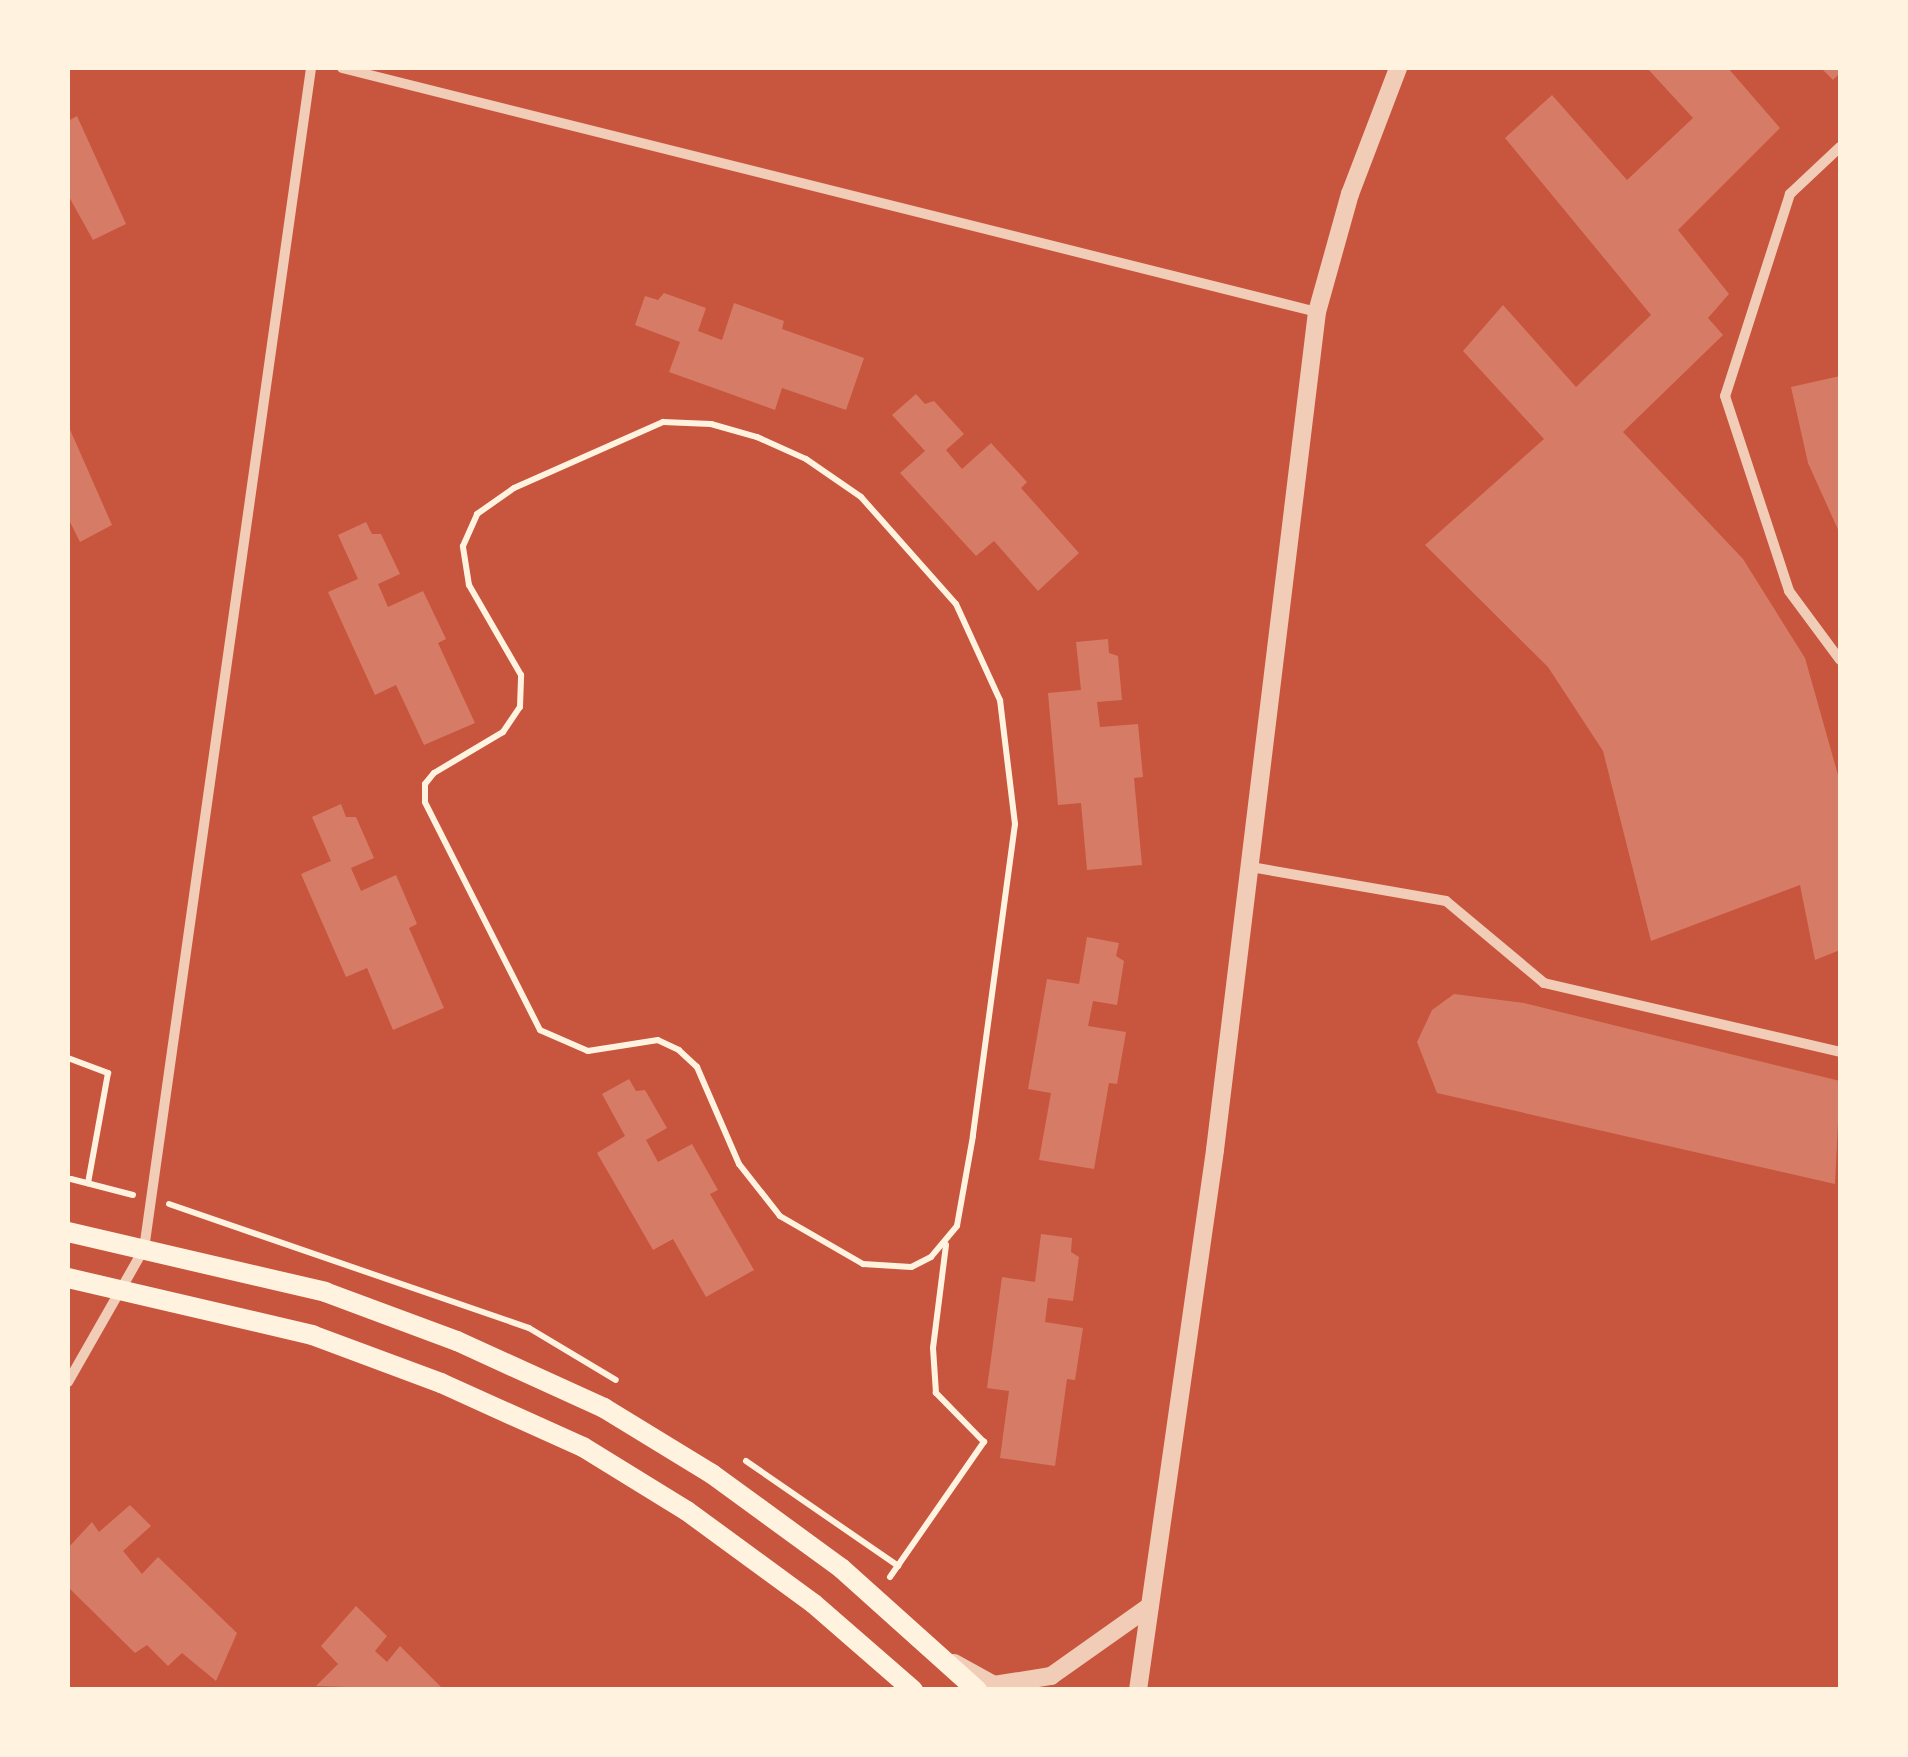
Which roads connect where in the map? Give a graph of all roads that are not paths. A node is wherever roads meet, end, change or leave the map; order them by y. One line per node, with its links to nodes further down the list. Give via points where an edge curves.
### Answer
1 (311, 68): 10 (street)
2 (342, 68): 5 (street)
3 (1398, 68): 5 (street, via 1350,194)
4 (1840, 146): 6 (street, via 1790,194 1725,396 1789,590)
5 (1318, 312): 7 (street)
6 (1840, 660)
7 (1251, 867): 8 (street, via 1446,901 1544,982); 14 (street)
8 (1840, 1052)
9 (68, 1232): 10 (main road)
10 (144, 1249): 12 (street); 15 (main road, via 324,1292 458,1342 604,1408 712,1474)
11 (68, 1278): 12 (main road)
12 (118, 1289): 13 (street); 16 (main road, via 312,1335 583,1448 688,1511 814,1604)
13 (68, 1382)
14 (1150, 1606): 15 (street, via 1051,1676 994,1684); 18 (street)
15 (943, 1657): 17 (main road)
16 (913, 1690)
17 (977, 1690)
18 (1138, 1690)

